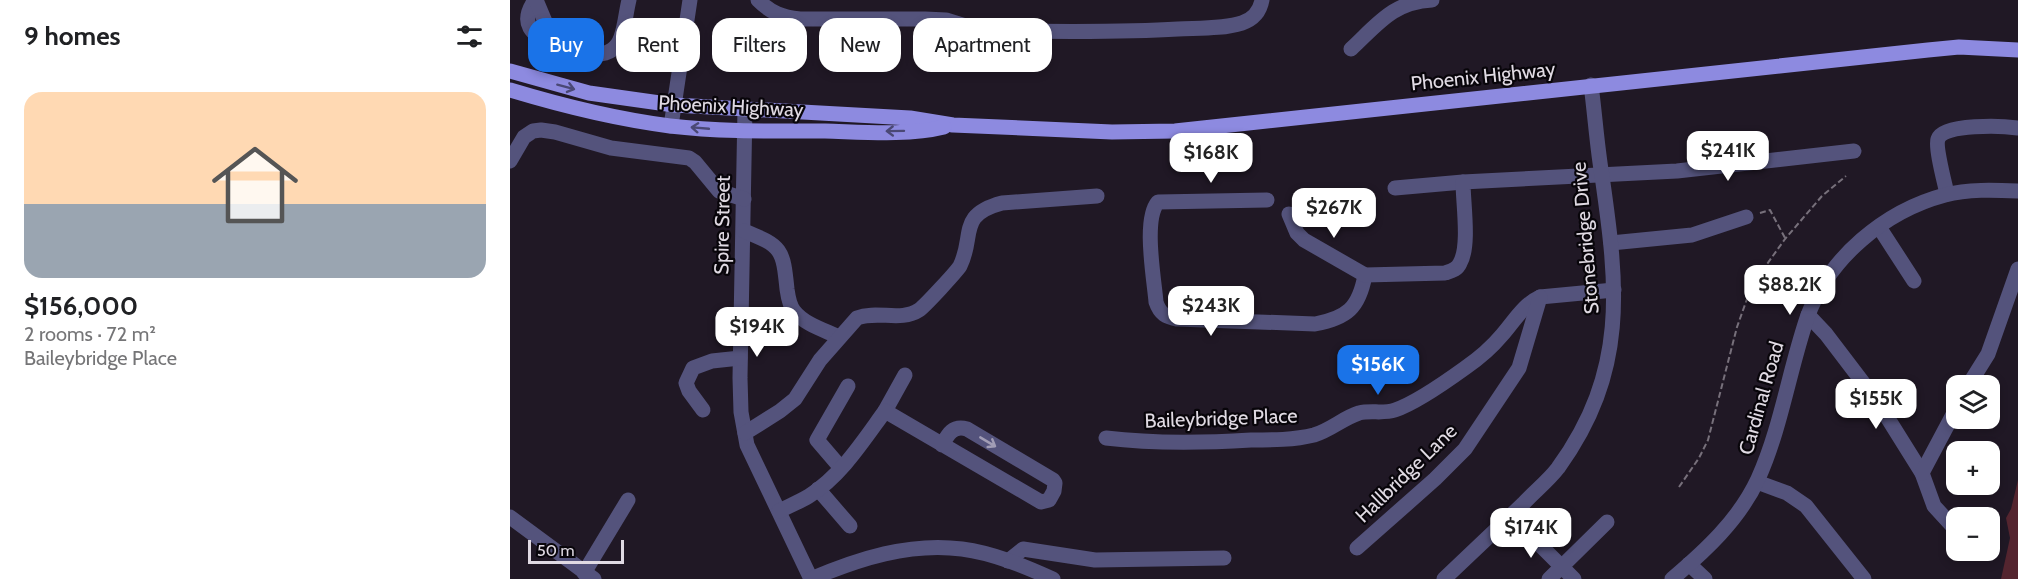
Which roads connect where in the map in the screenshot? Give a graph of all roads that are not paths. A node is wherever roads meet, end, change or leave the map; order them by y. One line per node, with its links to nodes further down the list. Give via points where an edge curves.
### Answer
1 (536, 0): 2 (street, via 527,19 537,37 595,55 607,53 618,44)
2 (629, 0)
3 (690, 0): 12 (street)
4 (758, 0): 5 (street, via 781,17 800,19 926,19 990,31 1130,32 1243,23 1255,16)
5 (1262, 0)
6 (1432, 0): 7 (street, via 1394,10)
7 (1351, 49)
8 (2018, 50): 10 (main road, Phoenix Highway, via 1959,47)
9 (510, 71): 12 (main road, Phoenix Highway, one-way to 12, via 589,93)
10 (1591, 85): 14 (main road, Phoenix Highway, via 1175,131); 20 (street, Stonebridge Drive)
11 (510, 90): 15 (main road, Phoenix Highway, via 584,111)
12 (674, 105): 13 (main road, Phoenix Highway); 15 (street)
13 (745, 108): 14 (main road, Phoenix Highway, via 910,118); 17 (street, Spire Street)
14 (952, 125): 17 (main road, Phoenix Highway, one-way to 17, via 919,130)
15 (671, 126): 17 (main road, Phoenix Highway, one-way to 15)
16 (2018, 128): 24 (street, via 1973,128 1941,134 1937,143)
17 (745, 130): 26 (street, Spire Street)
18 (1854, 151): 20 (street, via 1677,171)
19 (510, 161): 26 (street, via 524,137 533,131 555,132 611,148 683,156 695,162 719,191)
20 (1602, 174): 21 (street); 32 (street, Stonebridge Drive)
21 (1462, 182): 22 (street); 34 (street, via 1465,243 1460,264 1453,271)
22 (1395, 188)
23 (2018, 191): 24 (street, Cardinal Road)
24 (1947, 194): 30 (street, Cardinal Road, via 1910,207)
25 (1097, 196): 39 (street, via 987,207 978,213 967,232 959,267 921,309 899,316 865,315)
26 (744, 199): 31 (street, Spire Street)
27 (1266, 200): 34 (street, via 1158,202 1151,212 1150,229 1156,302 1167,318 1315,324 1332,321 1348,313 1362,293)
28 (1289, 214): 34 (street, via 1304,240)
29 (1746, 217): 32 (street, via 1692,235)
30 (1879, 227): 35 (street); 38 (street, Cardinal Road, via 1833,270)
31 (744, 231): 39 (street, via 772,245 782,255 793,311); 40 (street, Spire Street)
32 (1611, 243): 36 (street, Stonebridge Drive)
33 (2018, 269): 42 (street, via 1988,354)
34 (1365, 275)
35 (1914, 281)
36 (1614, 290): 37 (street); 56 (street, Stonebridge Drive, via 1611,345 1593,406 1557,469)
37 (1540, 297): 48 (street, Baileybridge Place, via 1525,306 1502,335 1466,368 1396,409 1360,413 1314,435 1283,439 1198,443); 61 (street, Hallbridge Lane, via 1519,368 1466,448)
38 (1808, 315): 51 (street, via 1876,401); 52 (street, Cardinal Road)
39 (838, 337): 47 (street, via 795,399)
40 (740, 358): 44 (street, via 700,364 689,373 686,384); 47 (street, Spire Street)
41 (905, 375): 45 (street)
42 (1975, 375)
43 (848, 386): 50 (street, via 818,440)
44 (703, 410)
45 (885, 411): 49 (street); 50 (street)
46 (1946, 427): 51 (street)
47 (745, 433): 55 (street, Spire Street)
48 (1106, 438)
49 (942, 446): 49 (street, one-way to 49, via 952,430 967,429 1053,480 1054,491 1049,500 1041,502)
50 (841, 468): 53 (street)
51 (1922, 473): 58 (street, via 1934,506)
52 (1757, 482): 64 (street, Cardinal Road, via 1720,535); 74 (street, via 1787,493 1806,506)
53 (818, 489): 55 (street); 60 (street)
54 (628, 500): 66 (street)
55 (779, 511): 67 (street, Spire Street)
56 (1511, 516): 65 (street); 69 (street, Stonebridge Drive)
57 (510, 517): 66 (street)
58 (1946, 519)
59 (1607, 522): 65 (street)
60 (850, 526)
61 (1357, 548)
62 (1224, 558): 63 (street, via 1095,560 1023,549)
63 (1008, 561): 67 (street, via 962,549 925,548 872,556); 68 (street)
64 (1689, 564): 72 (street, Cardinal Road); 73 (street)
65 (1562, 567): 70 (street); 71 (street)
66 (583, 575)
67 (811, 579)
68 (1053, 579)
69 (1444, 579)
70 (1550, 579)
71 (1574, 579)
72 (1672, 579)
73 (1705, 579)
74 (1864, 579)

